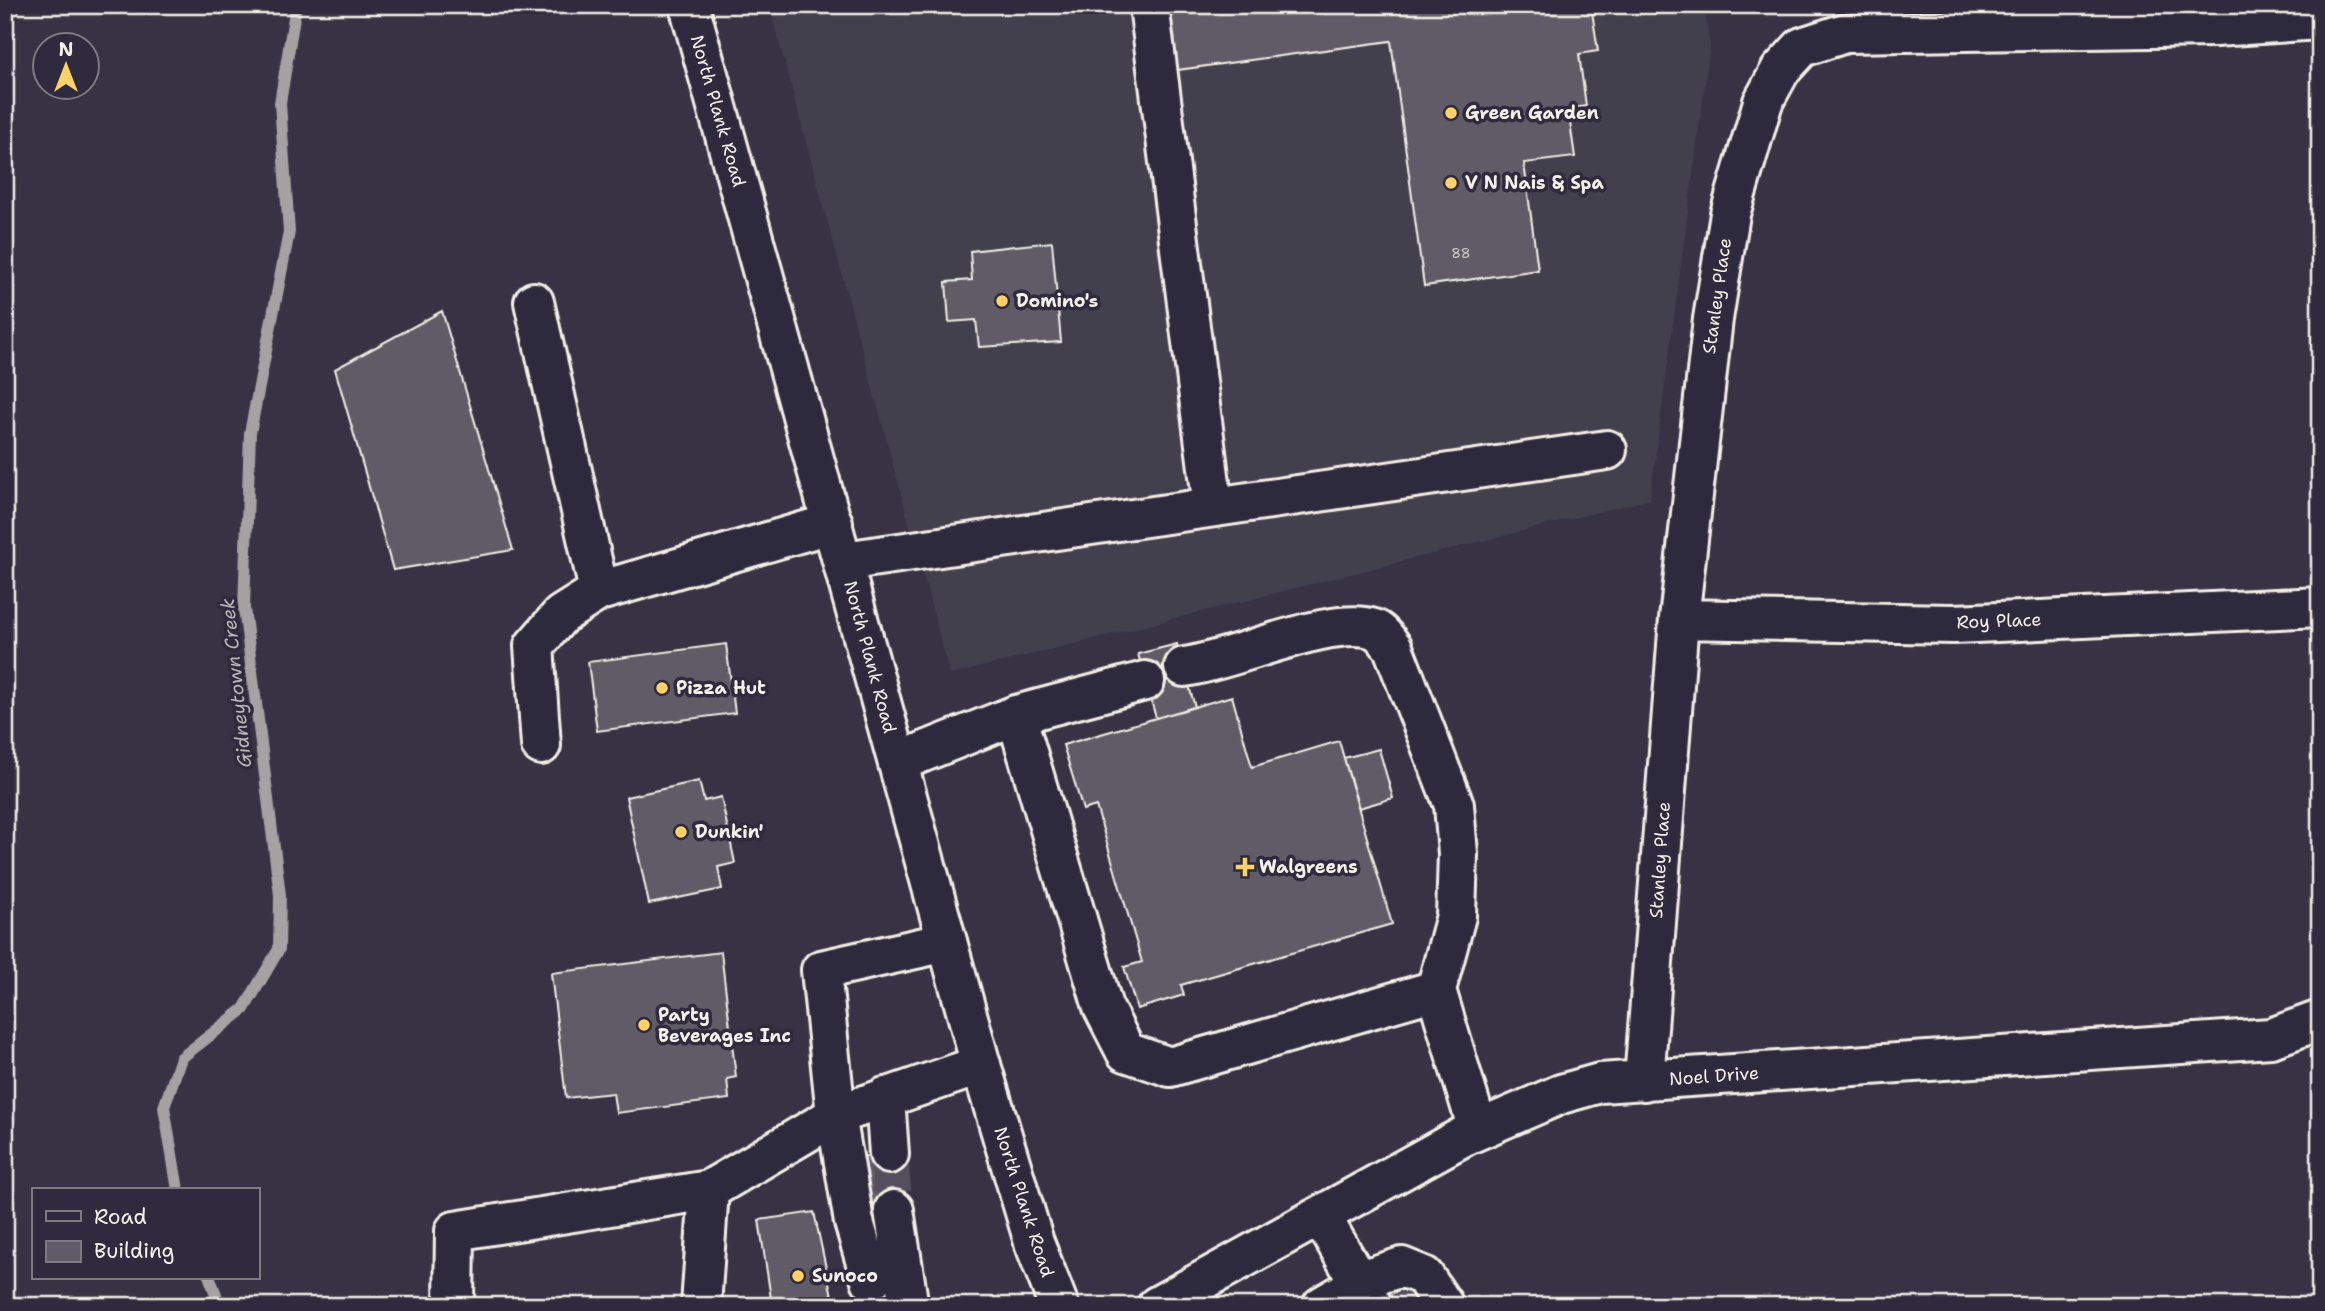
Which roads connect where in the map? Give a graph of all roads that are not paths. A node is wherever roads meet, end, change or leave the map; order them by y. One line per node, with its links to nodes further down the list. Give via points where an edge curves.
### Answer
1 (689, 5): 7 (street, North Plank Road)
2 (1149, 5): 6 (street)
3 (2320, 20): 11 (street, Stanley Place, via 2215,27 1844,33 1802,47 1780,71 1763,102 1730,214 1713,319)
4 (534, 302): 9 (street)
5 (1607, 450): 6 (street)
6 (1213, 507): 8 (street)
7 (833, 523): 8 (street, North Plank Road); 9 (street)
8 (844, 561): 16 (street, North Plank Road)
9 (599, 591): 15 (street, via 561,615 534,646)
10 (2320, 607): 11 (street, Roy Place, via 1955,624)
11 (1679, 619): 21 (street, Stanley Place)
12 (1184, 667): 18 (street, via 1350,625 1377,629 1393,648 1454,804 1456,916)
13 (1145, 681): 14 (street)
14 (1016, 715): 16 (street); 18 (street, via 1103,1007 1126,1052 1170,1067)
15 (541, 745)
16 (898, 762): 17 (street, North Plank Road)
17 (947, 942): 20 (street, North Plank Road); 23 (street, via 821,970)
18 (1436, 990): 24 (street)
19 (2320, 1020): 21 (street, Noel Drive, via 2271,1038)
20 (981, 1065): 22 (street); 33 (street, North Plank Road, via 1034,1242)
21 (1644, 1081): 24 (street, Noel Drive, via 1600,1083 1561,1094)
22 (885, 1097): 23 (street); 25 (street)
23 (836, 1115): 26 (street); 29 (street, via 854,1222)
24 (1478, 1130): 28 (street, Noel Drive)
25 (889, 1154)
26 (709, 1190): 31 (street, via 455,1231); 32 (street)
27 (894, 1210): 29 (street)
28 (1321, 1216): 30 (street); 34 (street, Noel Drive)
29 (885, 1288)
30 (1378, 1289): 35 (street); 36 (street, via 1402,1267 1424,1276)
31 (454, 1306)
32 (701, 1306)
33 (1059, 1306)
34 (1157, 1306)
35 (1322, 1306)
36 (1444, 1306)

